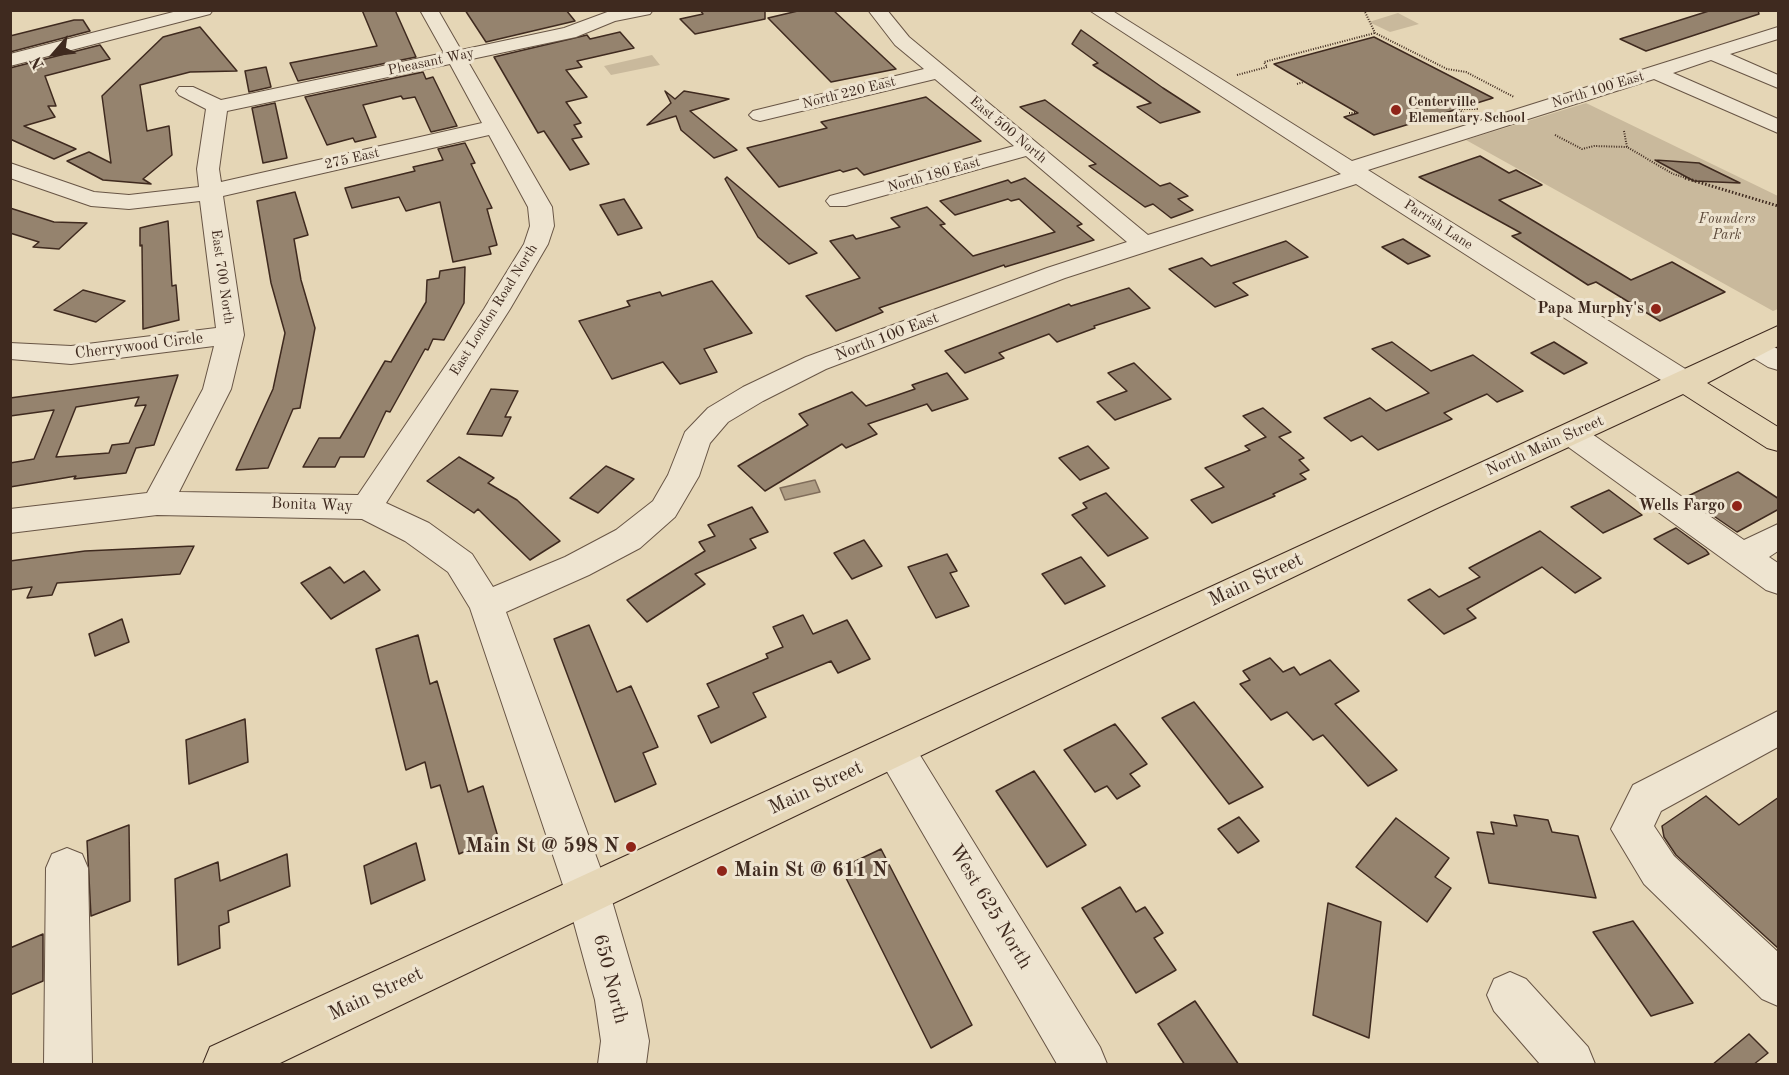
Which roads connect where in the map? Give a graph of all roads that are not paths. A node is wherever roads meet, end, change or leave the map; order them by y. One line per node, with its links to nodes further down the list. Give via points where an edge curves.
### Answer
1 (204, 10): 9 (street, via 102,27)
2 (429, 10): 8 (street, East London Road North)
3 (644, 10): 8 (street, Pheasant Way, via 610,17 569,33)
4 (878, 10): 10 (street, East 500 North, via 902,41)
5 (1098, 10): 19 (street, Parrish Lane)
6 (1779, 33): 7 (street, North 100 East)
7 (1713, 54): 11 (street, North 100 East); 12 (street)
8 (456, 57): 14 (street, Pheasant Way); 16 (street, East London Road North)
9 (10, 60)
10 (938, 72): 15 (street, North 220 East); 18 (street, East 500 North)
11 (1655, 72): 17 (street); 19 (street, North 100 East)
12 (1779, 82)
13 (186, 92): 14 (street)
14 (217, 107): 21 (street, East 700 North, via 208,169)
15 (760, 115)
16 (495, 127): 21 (street, 275 East); 32 (street, East London Road North, via 540,207 539,235 497,309)
17 (1779, 127)
18 (1030, 148): 22 (street, North 180 East); 23 (street, East 500 North)
19 (1354, 172): 23 (street, North 100 East); 28 (street, Parrish Lane)
20 (17, 179): 21 (street, 275 East, via 91,199 129,202)
21 (210, 192): 24 (street, East 700 North)
22 (838, 201)
23 (1144, 244): 38 (street, North 100 East, via 816,363 753,393 718,415 696,439 664,509 628,539)
24 (230, 335): 26 (street, Cherrywood Circle, via 71,355); 31 (street, East 700 North, via 217,389)
25 (1767, 341): 27 (street); 28 (main road)
26 (12, 351)
27 (1779, 361)
28 (1685, 382): 29 (main road, North Main Street); 30 (main road, Parrish Lane)
29 (1571, 434): 33 (main road, North Main Street); 36 (street)
30 (1779, 441)
31 (157, 503): 32 (street, Bonita Way); 34 (street, Bonita Way)
32 (367, 507): 38 (street, Bonita Way, via 417,532 460,563)
33 (1405, 510): 40 (main road, Main Street)
34 (10, 521)
35 (1779, 536): 36 (street)
36 (1744, 556): 37 (street)
37 (1779, 581)
38 (486, 605): 42 (street, Bonita Way)
39 (1779, 728): 43 (street, via 1647,798 1632,829 1659,870)
40 (896, 751): 42 (main road, Main Street); 48 (street, West 625 North)
41 (67, 868): 45 (street)
42 (588, 894): 46 (main road, Main Street); 47 (street, 650 North, via 618,1000 625,1041)
43 (1779, 983)
44 (1510, 995): 49 (street)
45 (68, 1065)
46 (227, 1065)
47 (621, 1065)
48 (1083, 1065)
49 (1571, 1065)

